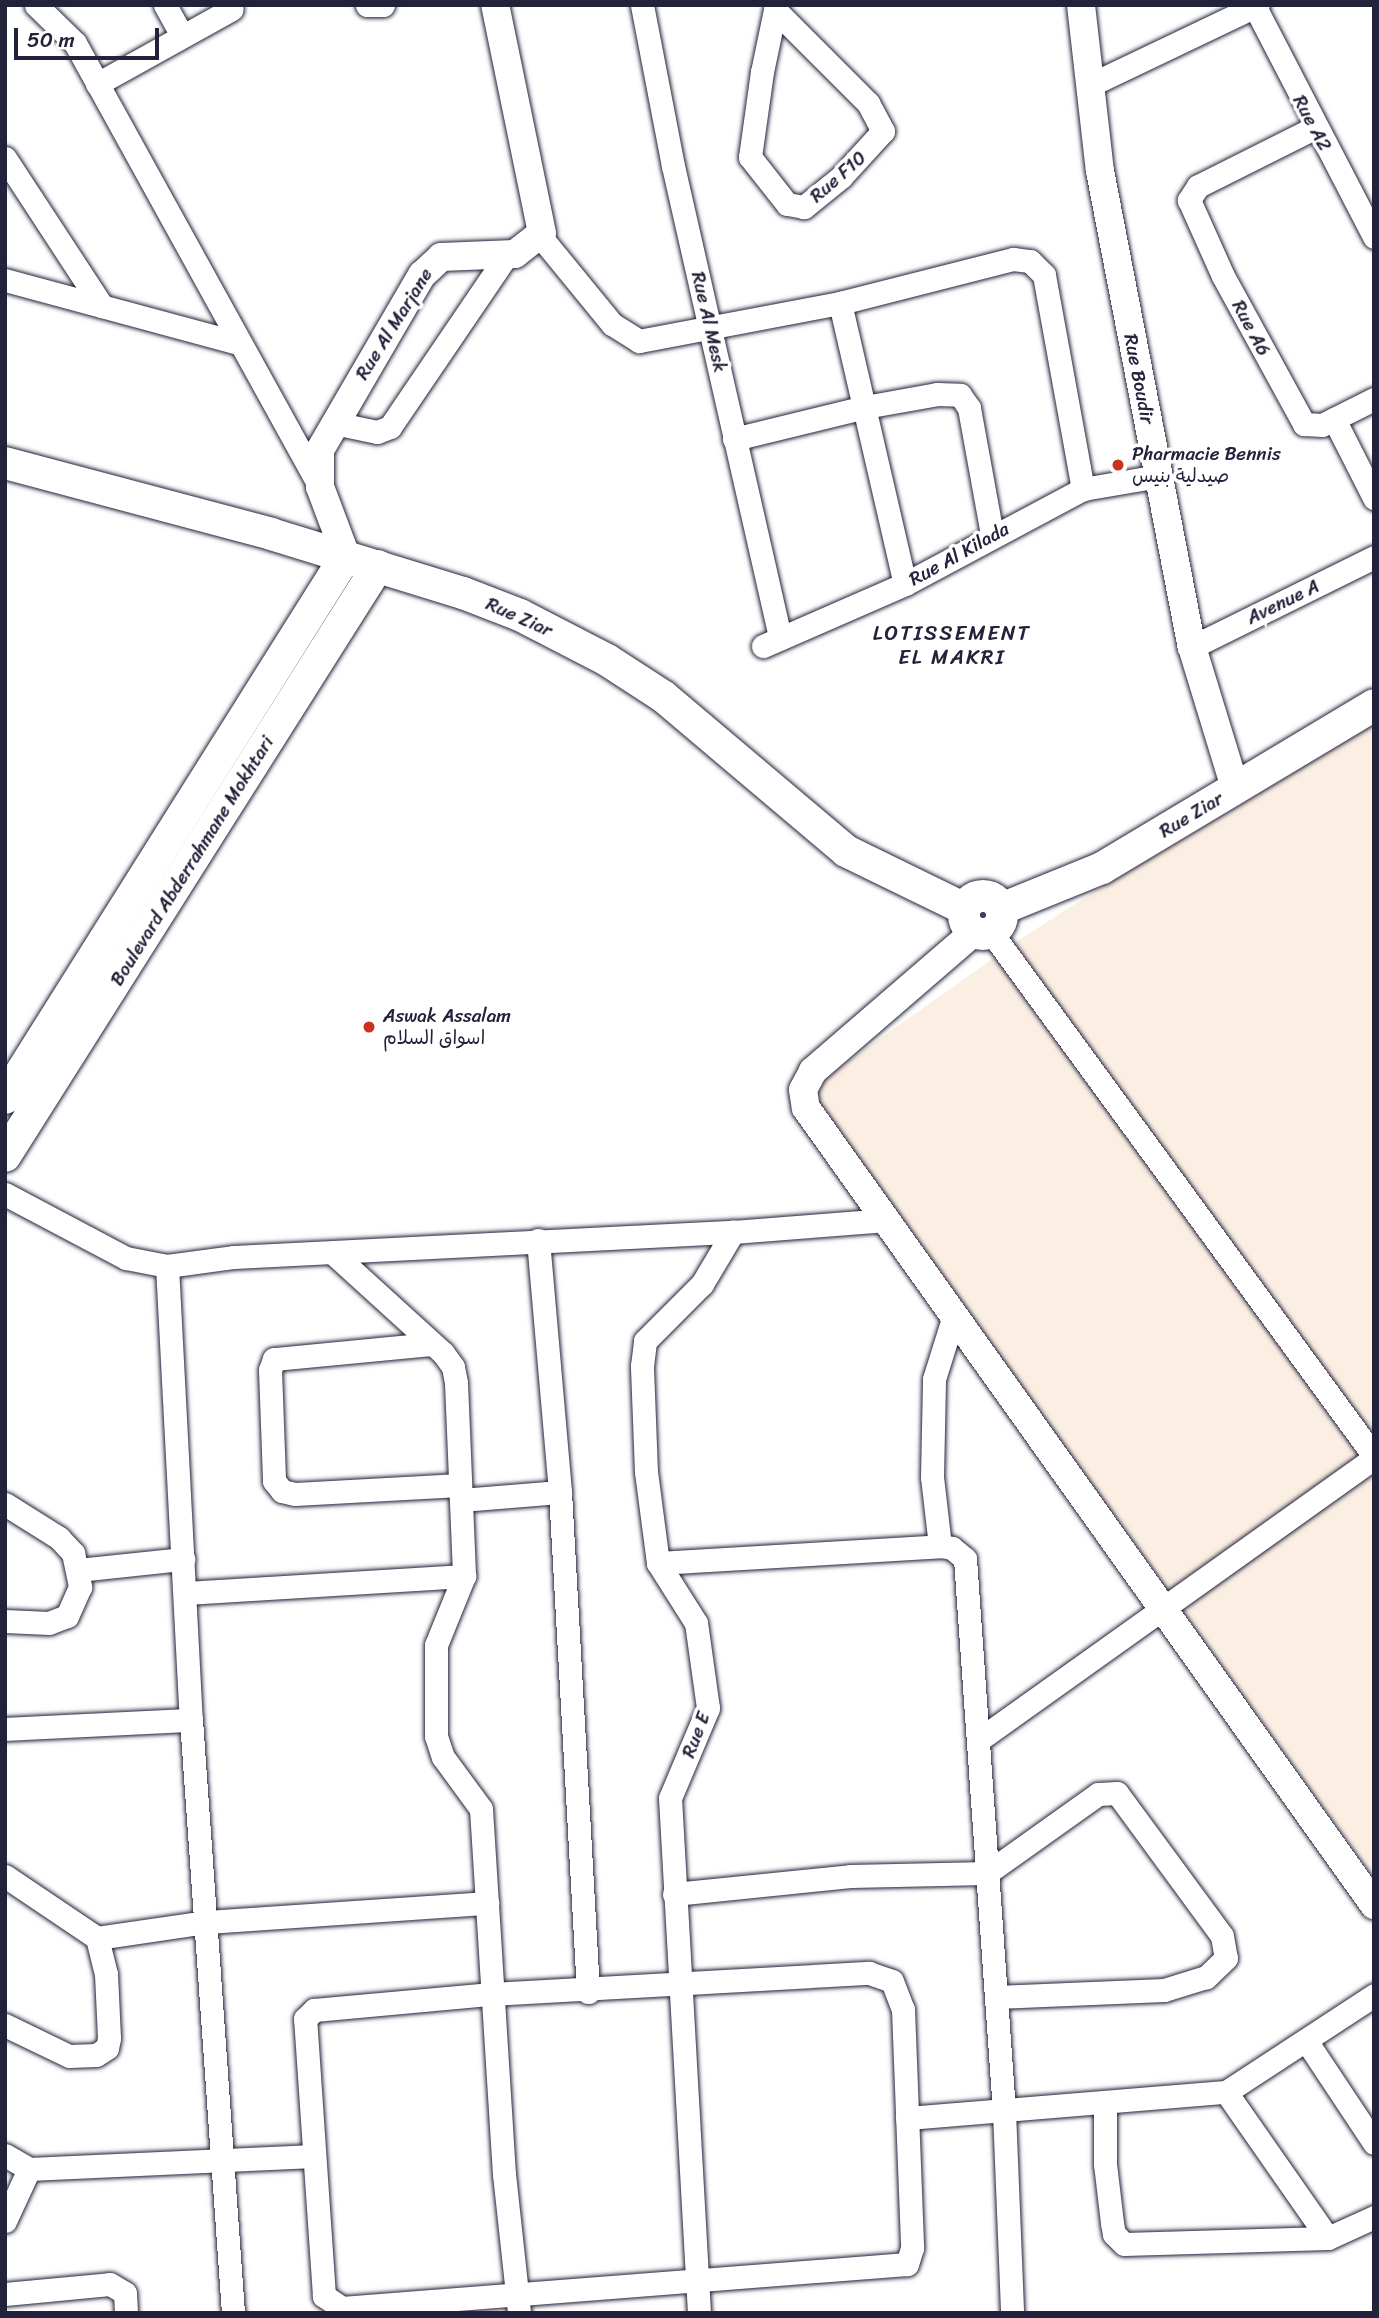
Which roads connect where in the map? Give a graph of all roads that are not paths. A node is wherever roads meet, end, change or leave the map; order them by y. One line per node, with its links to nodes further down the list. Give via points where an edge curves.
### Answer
1 (36, 5): 12 (street, via 75,43)
2 (165, 5): 11 (street)
3 (367, 5): 4 (street)
4 (383, 5)
5 (495, 5): 16 (street, via 538,195)
6 (642, 5): 22 (street, Rue Al Mesk)
7 (1081, 5): 13 (street, Rue Boudir)
8 (1257, 6): 13 (street); 14 (street, Rue A2)
9 (776, 8): 9 (street, Rue F10, via 750,157 788,204 804,207 841,177 883,131 868,103)
10 (232, 9): 11 (street)
11 (182, 36): 12 (street)
12 (97, 84): 23 (street)
13 (1090, 85): 30 (street, Rue Boudir, via 1100,171)
14 (1314, 128): 17 (street, Rue A2); 26 (street, Rue A6, via 1198,186 1189,196 1192,212 1296,414 1307,427)
15 (5, 158): 21 (street)
16 (540, 236): 18 (street); 22 (street, via 626,336 645,341)
17 (1374, 237)
18 (506, 256): 27 (street, Rue Al Marjane, via 447,256 429,265); 27 (street, via 390,427 377,432)
19 (5, 280): 21 (street)
20 (840, 303): 22 (street); 25 (street); 32 (street, via 1013,259 1035,264 1044,275)
21 (102, 306): 23 (street)
22 (710, 328): 28 (street, Rue Al Mesk)
23 (239, 343): 31 (street)
24 (1374, 399): 26 (street)
25 (865, 407): 28 (street); 34 (street, via 937,394 964,397); 38 (street)
26 (1328, 422): 33 (street)
27 (334, 423): 31 (street, Rue Al Marjane, via 320,450)
28 (734, 439): 39 (street, Rue Al Mesk)
29 (5, 463): 35 (main road, Rue Ziar)
30 (1158, 476): 32 (street, Rue Al Kilada); 40 (street, Rue Boudir)
31 (320, 487): 35 (street, Rue Al Marjane)
32 (1083, 489): 34 (street, Rue Al Kilada)
33 (1374, 498)
34 (992, 535): 38 (street, Rue Al Kilada)
35 (346, 556): 37 (main road, Rue Ziar); 43 (main road, Boulevard Abderrahmane Mokhtari)
36 (1374, 557): 40 (street, Avenue A)
37 (378, 566): 44 (main road, Boulevard Abderrahmane Mokhtari); 45 (main road, Rue Ziar, via 520,615 607,660 664,697 846,851)
38 (905, 584): 39 (street, Rue Al Kilada)
39 (772, 642)
40 (1192, 647): 42 (street, Rue Boudir)
41 (1374, 705): 42 (main road, Rue Ziar)
42 (1235, 788): 45 (main road, Rue Ziar, via 1083,878)
43 (182, 817): 44 (main road); 46 (main road, Boulevard Abderrahmane Mokhtari)
44 (211, 833): 46 (main road, Boulevard Abderrahmane Mokhtari)
45 (983, 921): 50 (street, via 837,1049 805,1084 804,1097 813,1122); 57 (street)
46 (120, 945): 47 (main road, Boulevard Abderrahmane Mokhtari); 48 (main road, Boulevard Abderrahmane Mokhtari)
47 (5, 1098)
48 (5, 1156)
49 (5, 1194): 54 (street, via 126,1258)
50 (887, 1220): 51 (street); 55 (street)
51 (733, 1232): 52 (street); 63 (street, Rue E, via 702,1284 643,1347 646,1472)
52 (538, 1240): 53 (street); 59 (street)
53 (333, 1253): 54 (street); 56 (street)
54 (167, 1266): 62 (street)
55 (954, 1315): 61 (street, via 934,1379 932,1477); 67 (street)
56 (431, 1344): 58 (street, via 453,1367); 58 (street, via 274,1359 270,1370 274,1481 282,1491 295,1494)
57 (1374, 1457): 67 (street)
58 (461, 1492): 59 (street); 65 (street)
59 (560, 1492): 80 (street)
60 (5, 1504): 64 (street, via 59,1538 73,1553)
61 (940, 1546): 63 (street); 71 (street, via 958,1552 967,1567)
62 (183, 1559): 64 (street); 66 (street)
63 (658, 1563): 74 (street, Rue E, via 696,1623 708,1708 670,1798)
64 (78, 1570): 68 (street, via 80,1587 67,1616 49,1623)
65 (464, 1576): 66 (street); 75 (street, via 436,1645 436,1735 443,1757 481,1810)
66 (186, 1593): 69 (street)
67 (1163, 1610): 71 (street); 76 (street)
68 (5, 1621)
69 (191, 1720): 70 (street); 77 (street)
70 (5, 1729)
71 (980, 1739): 72 (street)
72 (986, 1873): 74 (street, via 850,1876); 83 (street); 83 (street, via 1098,1794 1114,1792 1131,1809 1228,1950 1222,1965 1206,1977 1164,1990)
73 (5, 1876): 78 (street)
74 (674, 1894): 79 (street, Rue E)
75 (487, 1903): 77 (street); 81 (street)
76 (1374, 1905)
77 (207, 1922): 78 (street); 93 (street)
78 (97, 1938): 84 (street, via 108,2014 105,2050 96,2056 69,2056 45,2049)
79 (682, 1983): 80 (street); 89 (street, via 869,1973 887,1977 903,2009); 98 (street, Rue E)
80 (588, 1992): 81 (street)
81 (491, 1993): 92 (street, via 324,2007 309,2014 305,2019); 100 (street)
82 (1374, 1995): 85 (street)
83 (996, 1997): 88 (street)
84 (5, 2025)
85 (1307, 2042): 86 (street); 90 (street)
86 (1226, 2092): 87 (street); 97 (street)
87 (1105, 2103): 88 (street); 97 (street, via 1105,2164 1112,2223 1114,2234 1124,2245)
88 (1004, 2111): 89 (street); 104 (street)
89 (907, 2118): 98 (street, via 912,2248 907,2264)
90 (1374, 2143)
91 (5, 2155): 94 (street)
92 (313, 2156): 93 (street); 100 (street, via 321,2289 328,2302 342,2308)
93 (223, 2162): 94 (street); 102 (street)
94 (29, 2169): 96 (street)
95 (1374, 2217): 97 (street)
96 (5, 2221)
97 (1328, 2238)
98 (699, 2280): 100 (street); 103 (street, Rue E)
99 (5, 2294): 101 (street, via 110,2284 125,2293)
100 (518, 2304)
101 (126, 2313)
102 (233, 2313)
103 (699, 2313)
104 (1012, 2313)

